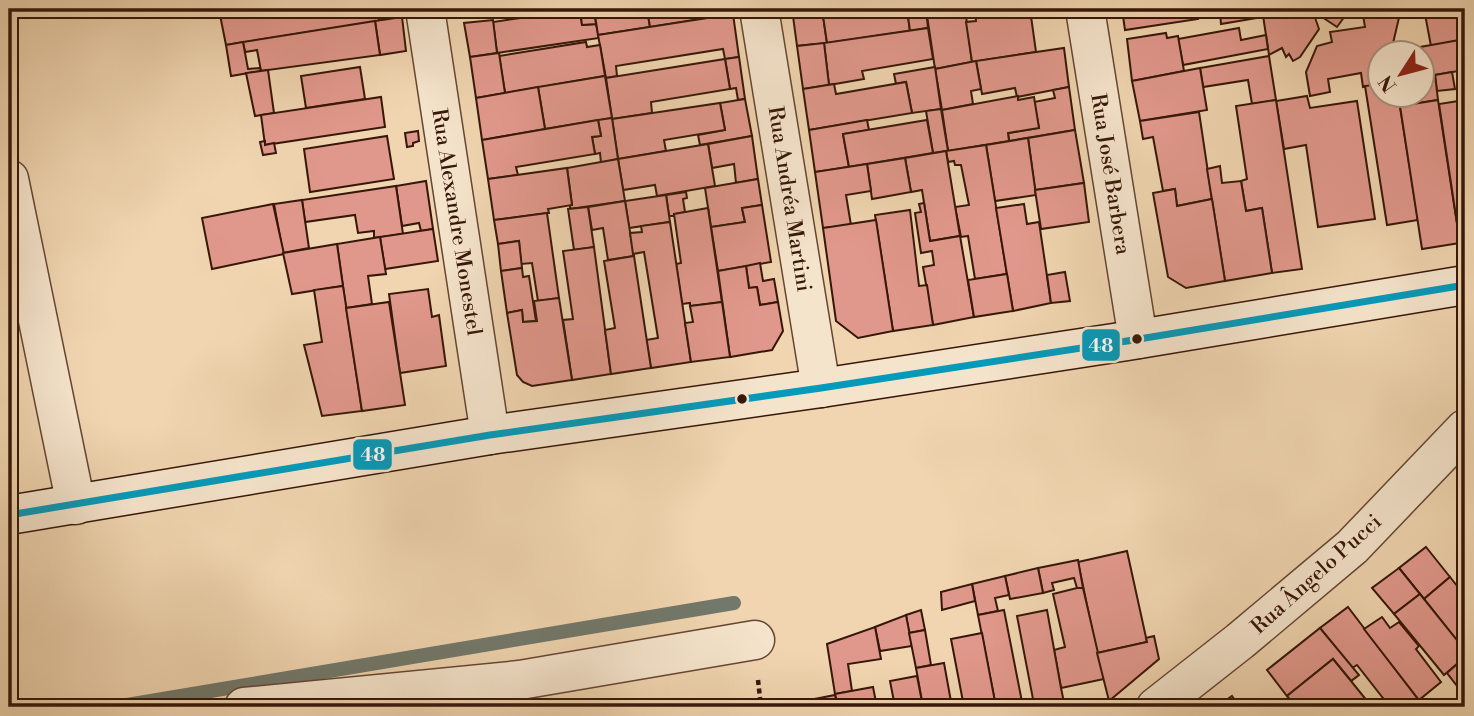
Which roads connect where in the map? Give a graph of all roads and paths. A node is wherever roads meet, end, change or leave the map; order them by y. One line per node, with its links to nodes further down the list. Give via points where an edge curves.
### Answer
1 (425, 9): 9 (street, Rua Alexandre Monestel)
2 (759, 9): 7 (street, Rua Andréa Martini)
3 (1085, 9): 6 (street, Rua José Barbera)
4 (9, 178): 10 (street)
5 (1465, 285): 6 (street)
6 (1138, 339): 7 (street)
7 (821, 388): 9 (street)
8 (1465, 429): 15 (street, Rua Ângelo Pucci, via 1352,547)
9 (491, 435): 10 (street)
10 (76, 505): 11 (street)
11 (9, 515)
12 (755, 640): 13 (street)
13 (517, 693): 14 (street)
14 (244, 707)
15 (1156, 707)

